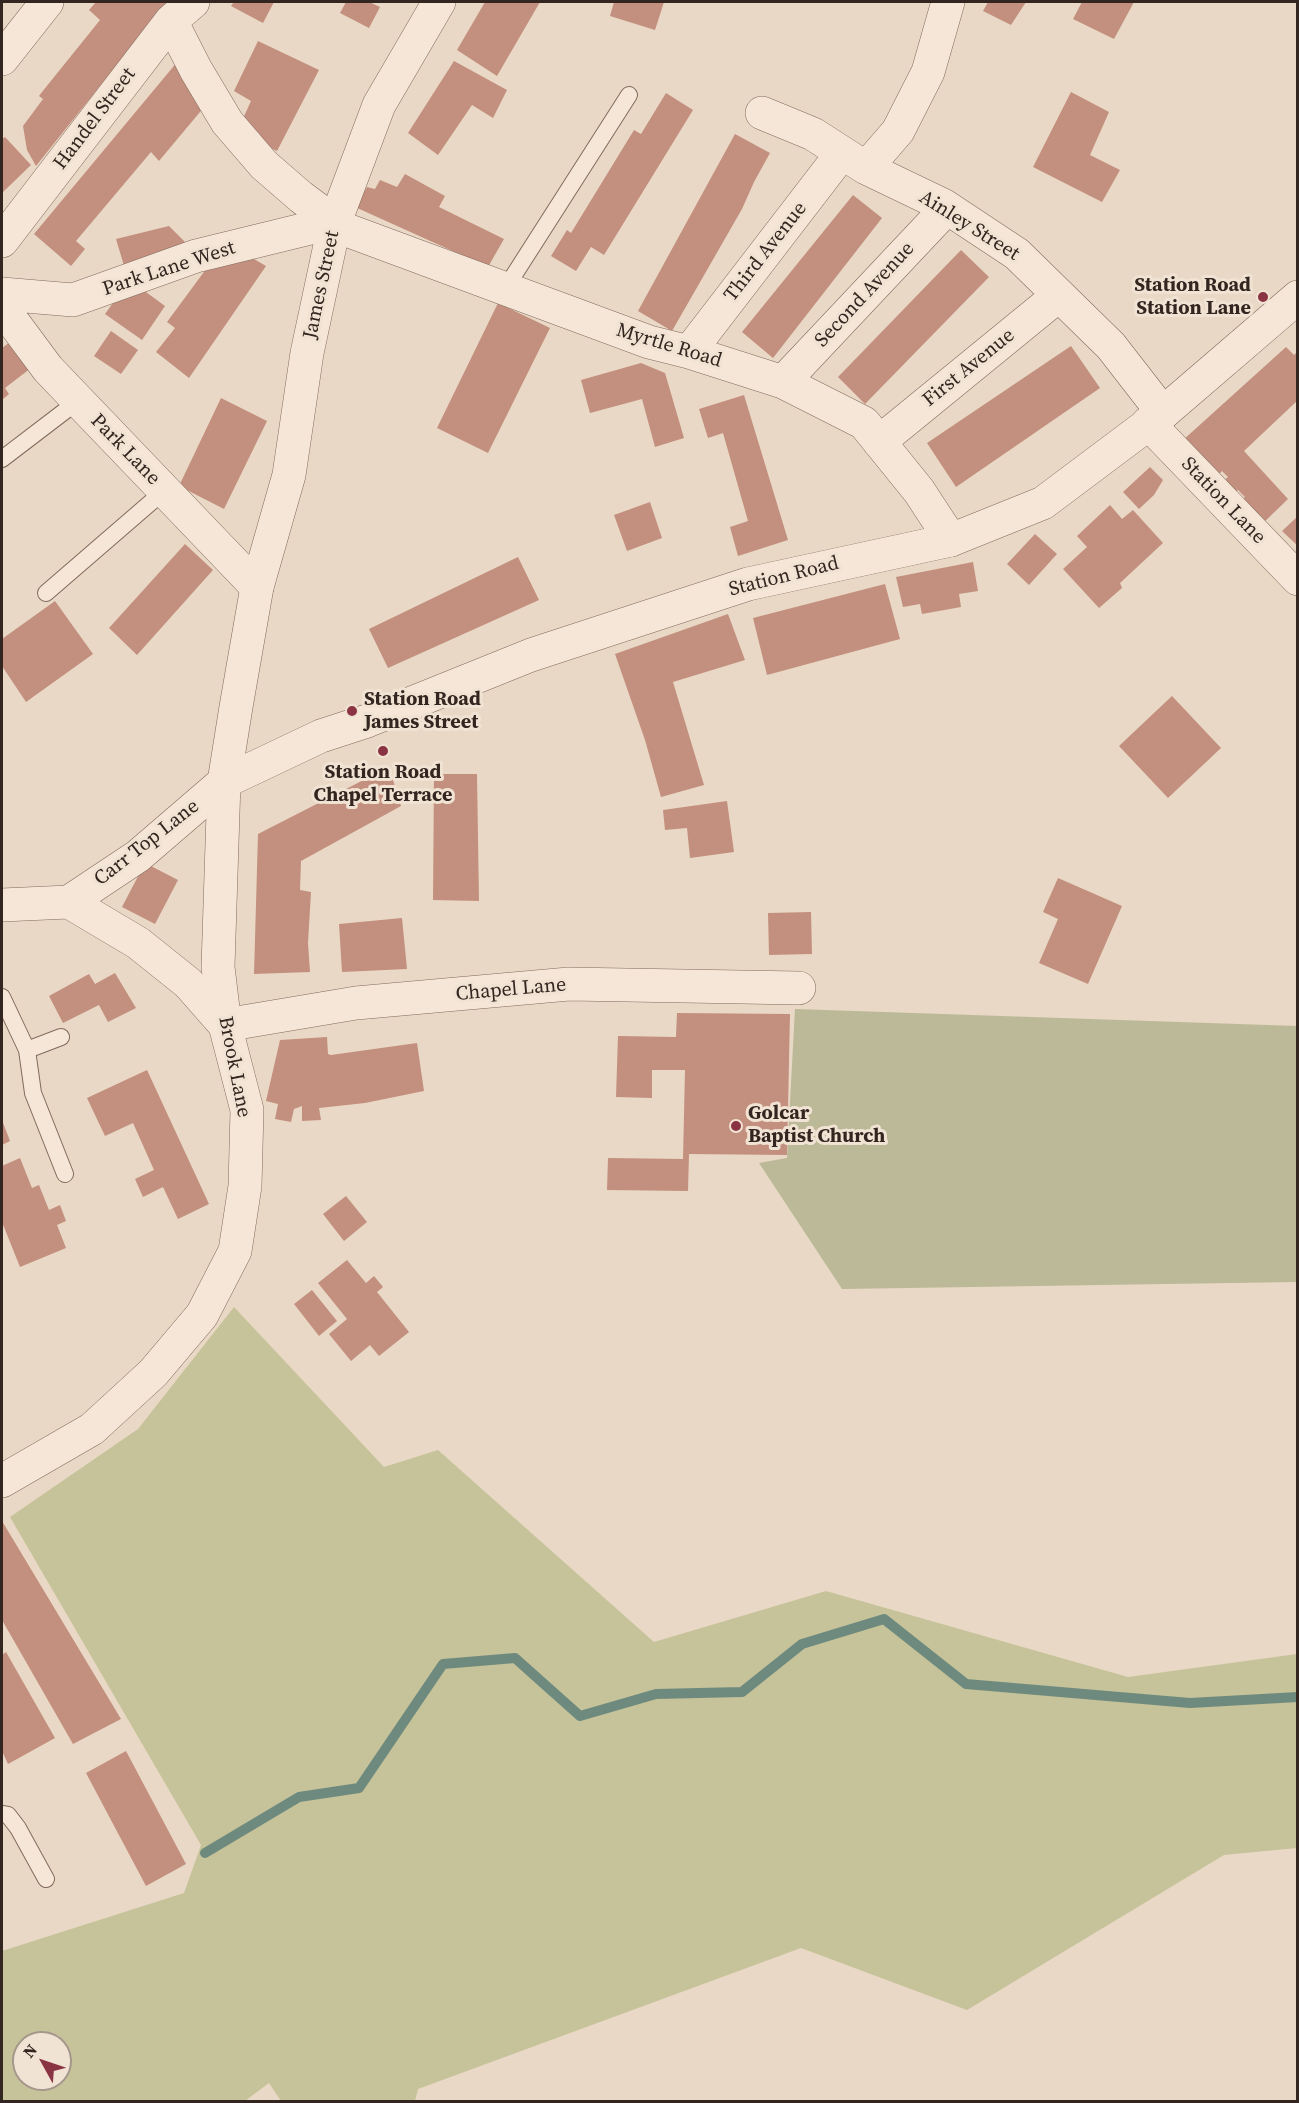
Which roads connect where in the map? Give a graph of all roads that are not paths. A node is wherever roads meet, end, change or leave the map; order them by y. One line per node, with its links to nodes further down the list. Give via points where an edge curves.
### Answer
1 (47, 2): 5 (street)
2 (439, 2): 10 (street, James Street, via 379,105)
3 (948, 2): 8 (street, Third Avenue, via 928,72 898,131)
4 (182, 11): 10 (street, Myrtle Road, via 196,70 227,122 264,165); 11 (street, Handel Street)
5 (2, 59)
6 (628, 95): 12 (lane)
7 (762, 113): 8 (street, Ainley Street, via 813,134)
8 (854, 161): 9 (street, Ainley Street); 17 (street, Third Avenue)
9 (947, 208): 14 (street, Ainley Street, via 1017,254); 18 (street, Second Avenue)
10 (335, 222): 12 (street, Myrtle Road, via 344,229); 13 (street, Park Lane West, via 196,256 73,300); 26 (street, James Street, via 307,353 289,475)
11 (2, 241)
12 (505, 289): 17 (street, Myrtle Road, via 649,342)
13 (2, 294)
14 (1059, 295): 20 (street, Ainley Street, via 1111,346); 21 (street, First Avenue)
15 (1298, 297): 20 (street, Station Road)
16 (2, 307): 19 (street, Park Lane, via 48,369)
17 (689, 352): 18 (street, Myrtle Road)
18 (783, 382): 21 (street, Myrtle Road, via 864,423)
19 (78, 401): 22 (lane); 23 (street, Park Lane)
20 (1156, 418): 24 (street, Station Road, via 1043,503); 25 (street, Station Lane)
21 (879, 442): 24 (street, Myrtle Road, via 919,491)
22 (2, 459)
23 (164, 491): 26 (street, Park Lane); 27 (lane)
24 (951, 540): 28 (street, Station Road, via 748,584 531,655 321,736)
25 (1298, 579)
26 (257, 587): 28 (street, Brook Lane)
27 (46, 593)
28 (224, 782): 29 (street, Carr Top Lane, via 138,856); 33 (street, Brook Lane, via 218,967)
29 (69, 902): 30 (street); 33 (street, Carr Top Lane, via 138,943 188,983)
30 (2, 905)
31 (800, 988): 33 (street, Chapel Lane, via 569,984 356,1004)
32 (2, 997): 35 (lane)
33 (225, 1026): 37 (street, Brook Lane, via 247,1110 245,1186 235,1251 202,1315 153,1373 92,1429)
34 (61, 1037): 35 (lane)
35 (27, 1050): 36 (lane, via 33,1093)
36 (65, 1174)
37 (2, 1481)
38 (2, 1814): 39 (lane, via 8,1815 18,1828)
39 (46, 1879)

